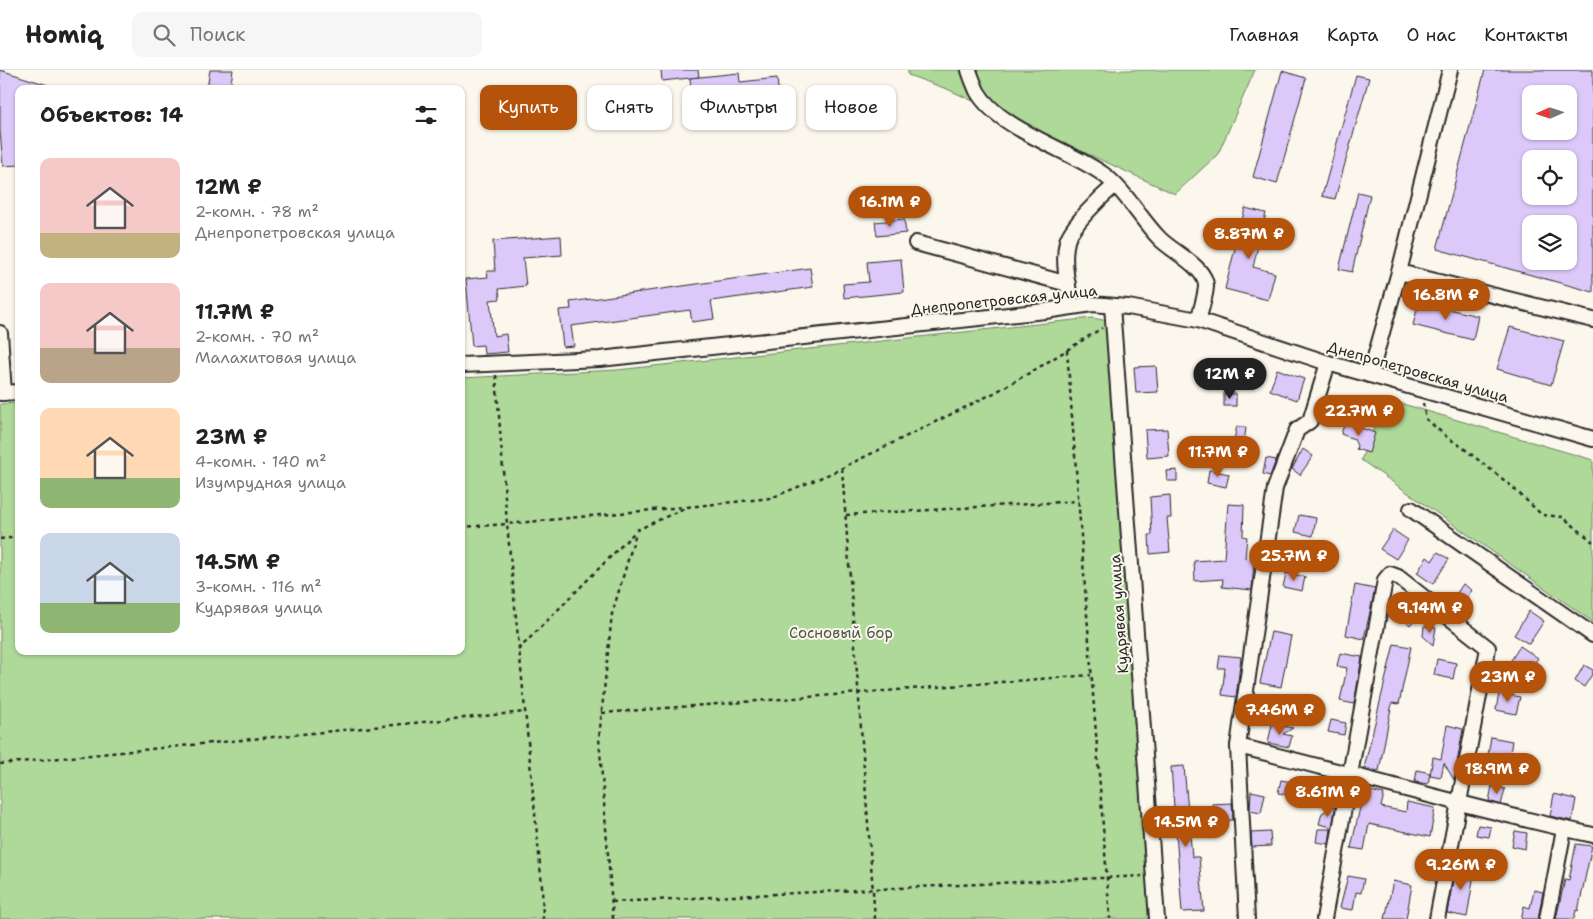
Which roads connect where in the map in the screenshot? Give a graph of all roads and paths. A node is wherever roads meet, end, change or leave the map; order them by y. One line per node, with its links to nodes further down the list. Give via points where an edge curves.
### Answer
1 (969, 70): 3 (street, via 978,92 1009,122 1070,154)
2 (1450, 70): 5 (street)
3 (1114, 185): 6 (street, via 1095,203 1067,240); 9 (street, via 1166,245 1201,272 1206,285)
4 (916, 243): 6 (street)
5 (1399, 272): 10 (street); 16 (street)
6 (1068, 284): 8 (street)
7 (1112, 306): 8 (street, Днепропетровская улица); 9 (street, Днепропетровская улица); 12 (path, via 1106,326); 45 (street, Кудрявая улица)
8 (1072, 307): 13 (street, Днепропетровская улица, via 600,359)
9 (1198, 320): 14 (street, Днепропетровская улица)
10 (1593, 320)
11 (0, 333): 19 (street)
12 (1067, 350): 21 (path, via 959,411); 22 (path)
13 (496, 363): 15 (street, Днепропетровская улица); 26 (path)
14 (1328, 363): 16 (street, Днепропетровская улица); 38 (street, via 1310,421 1297,430 1276,488)
15 (465, 365)
16 (1370, 375): 17 (street, Днепропетровская улица)
17 (1420, 389): 20 (street, Днепропетровская улица); 31 (path, via 1426,419 1509,484 1542,515 1563,517)
18 (15, 392): 19 (street)
19 (2, 393)
20 (1593, 439)
21 (842, 468): 23 (path, via 770,498); 25 (path)
22 (1078, 501): 25 (path); 34 (path)
23 (687, 507): 26 (path); 28 (path)
24 (1411, 509): 32 (street)
25 (846, 515): 35 (path)
26 (507, 524): 27 (path); 33 (path)
27 (465, 527)
28 (637, 530): 33 (path); 37 (path, via 612,614)
29 (15, 537): 30 (path)
30 (0, 539)
31 (1593, 542)
32 (1593, 635)
33 (518, 650): 36 (path)
34 (1092, 675): 35 (path); 44 (path)
35 (859, 693): 37 (path); 46 (path)
36 (524, 712): 39 (path); 48 (path)
37 (602, 713): 47 (path, via 599,738)
38 (1238, 746): 40 (street); 53 (street)
39 (0, 764)
40 (1351, 774): 41 (street); 41 (street, via 1385,580 1390,574 1488,648); 54 (street)
41 (1458, 804): 42 (street); 55 (street)
42 (1564, 829): 43 (street); 56 (street)
43 (1593, 835)
44 (1106, 876): 45 (path); 46 (path); 51 (path)
45 (1154, 876): 52 (street, Кудрявая улица)
46 (872, 888): 47 (path); 50 (path)
47 (612, 902): 49 (path)
48 (543, 919)
49 (613, 919)
50 (874, 919)
51 (1110, 919)
52 (1157, 919)
53 (1247, 919)
54 (1324, 919)
55 (1437, 919)
56 (1547, 919)

